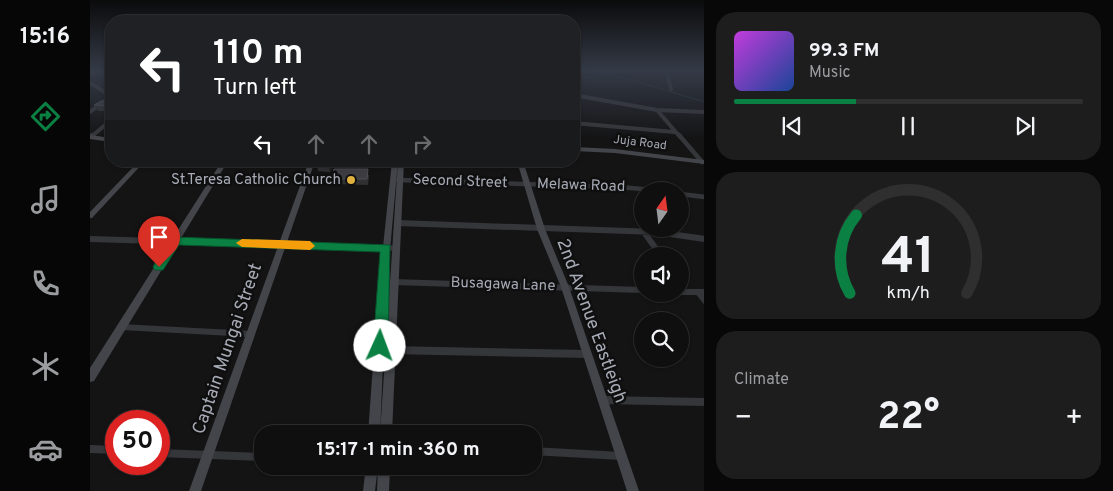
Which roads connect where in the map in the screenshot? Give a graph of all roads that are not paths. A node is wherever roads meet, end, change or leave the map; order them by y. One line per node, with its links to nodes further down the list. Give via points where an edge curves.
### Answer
1 (580, 97): 3 (street)
2 (105, 101): 4 (street)
3 (657, 110): 5 (street); 8 (street)
4 (90, 112)
5 (704, 112)
6 (580, 124): 8 (street)
7 (105, 126): 9 (street)
8 (674, 132): 12 (street)
9 (91, 140): 10 (street)
10 (105, 140)
11 (580, 149): 12 (street, Juja Road)
12 (704, 163)
13 (136, 167): 24 (street)
14 (222, 167): 31 (street)
15 (310, 167): 32 (street, Captain Mungai Street)
16 (395, 167): 19 (street)
17 (399, 167): 19 (street)
18 (522, 167): 20 (street, 2nd Avenue Eastleigh)
19 (396, 180): 20 (street, Second Street); 25 (street); 33 (street)
20 (527, 184): 21 (street, Melawa Road); 26 (street, 2nd Avenue Eastleigh)
21 (634, 188)
22 (689, 195): 23 (street)
23 (704, 197)
24 (90, 216)
25 (397, 223): 26 (street); 33 (street)
26 (541, 229): 27 (street); 35 (street, 2nd Avenue Eastleigh)
27 (634, 232)
28 (689, 238): 30 (street)
29 (90, 239): 31 (street)
30 (704, 240)
31 (175, 241): 32 (street); 39 (street)
32 (282, 245): 33 (street); 40 (street, Captain Mungai Street)
33 (390, 248): 34 (street); 46 (street)
34 (393, 282): 35 (street, Busagawa Lane); 41 (street)
35 (565, 287): 36 (street, Busagawa Lane); 42 (street, 2nd Avenue Eastleigh)
36 (634, 290)
37 (701, 292): 38 (street)
38 (704, 301)
39 (121, 327): 40 (street); 43 (street)
40 (251, 334): 52 (street, Captain Mungai Street)
41 (389, 350): 42 (street); 47 (street)
42 (587, 354): 44 (street, 2nd Avenue Eastleigh)
43 (90, 378)
44 (603, 400): 45 (street); 53 (street, 2nd Avenue Eastleigh)
45 (704, 402)
46 (375, 425)
47 (386, 425)
48 (90, 449): 49 (street)
49 (105, 450)
50 (542, 452): 53 (street)
51 (170, 453): 52 (street)
52 (208, 455): 54 (street); 57 (street, Captain Mungai Street)
53 (620, 456): 60 (street, 2nd Avenue Eastleigh)
54 (254, 457)
55 (371, 475): 58 (street)
56 (384, 475): 59 (street)
57 (195, 491)
58 (369, 491)
59 (383, 491)
60 (632, 491)

